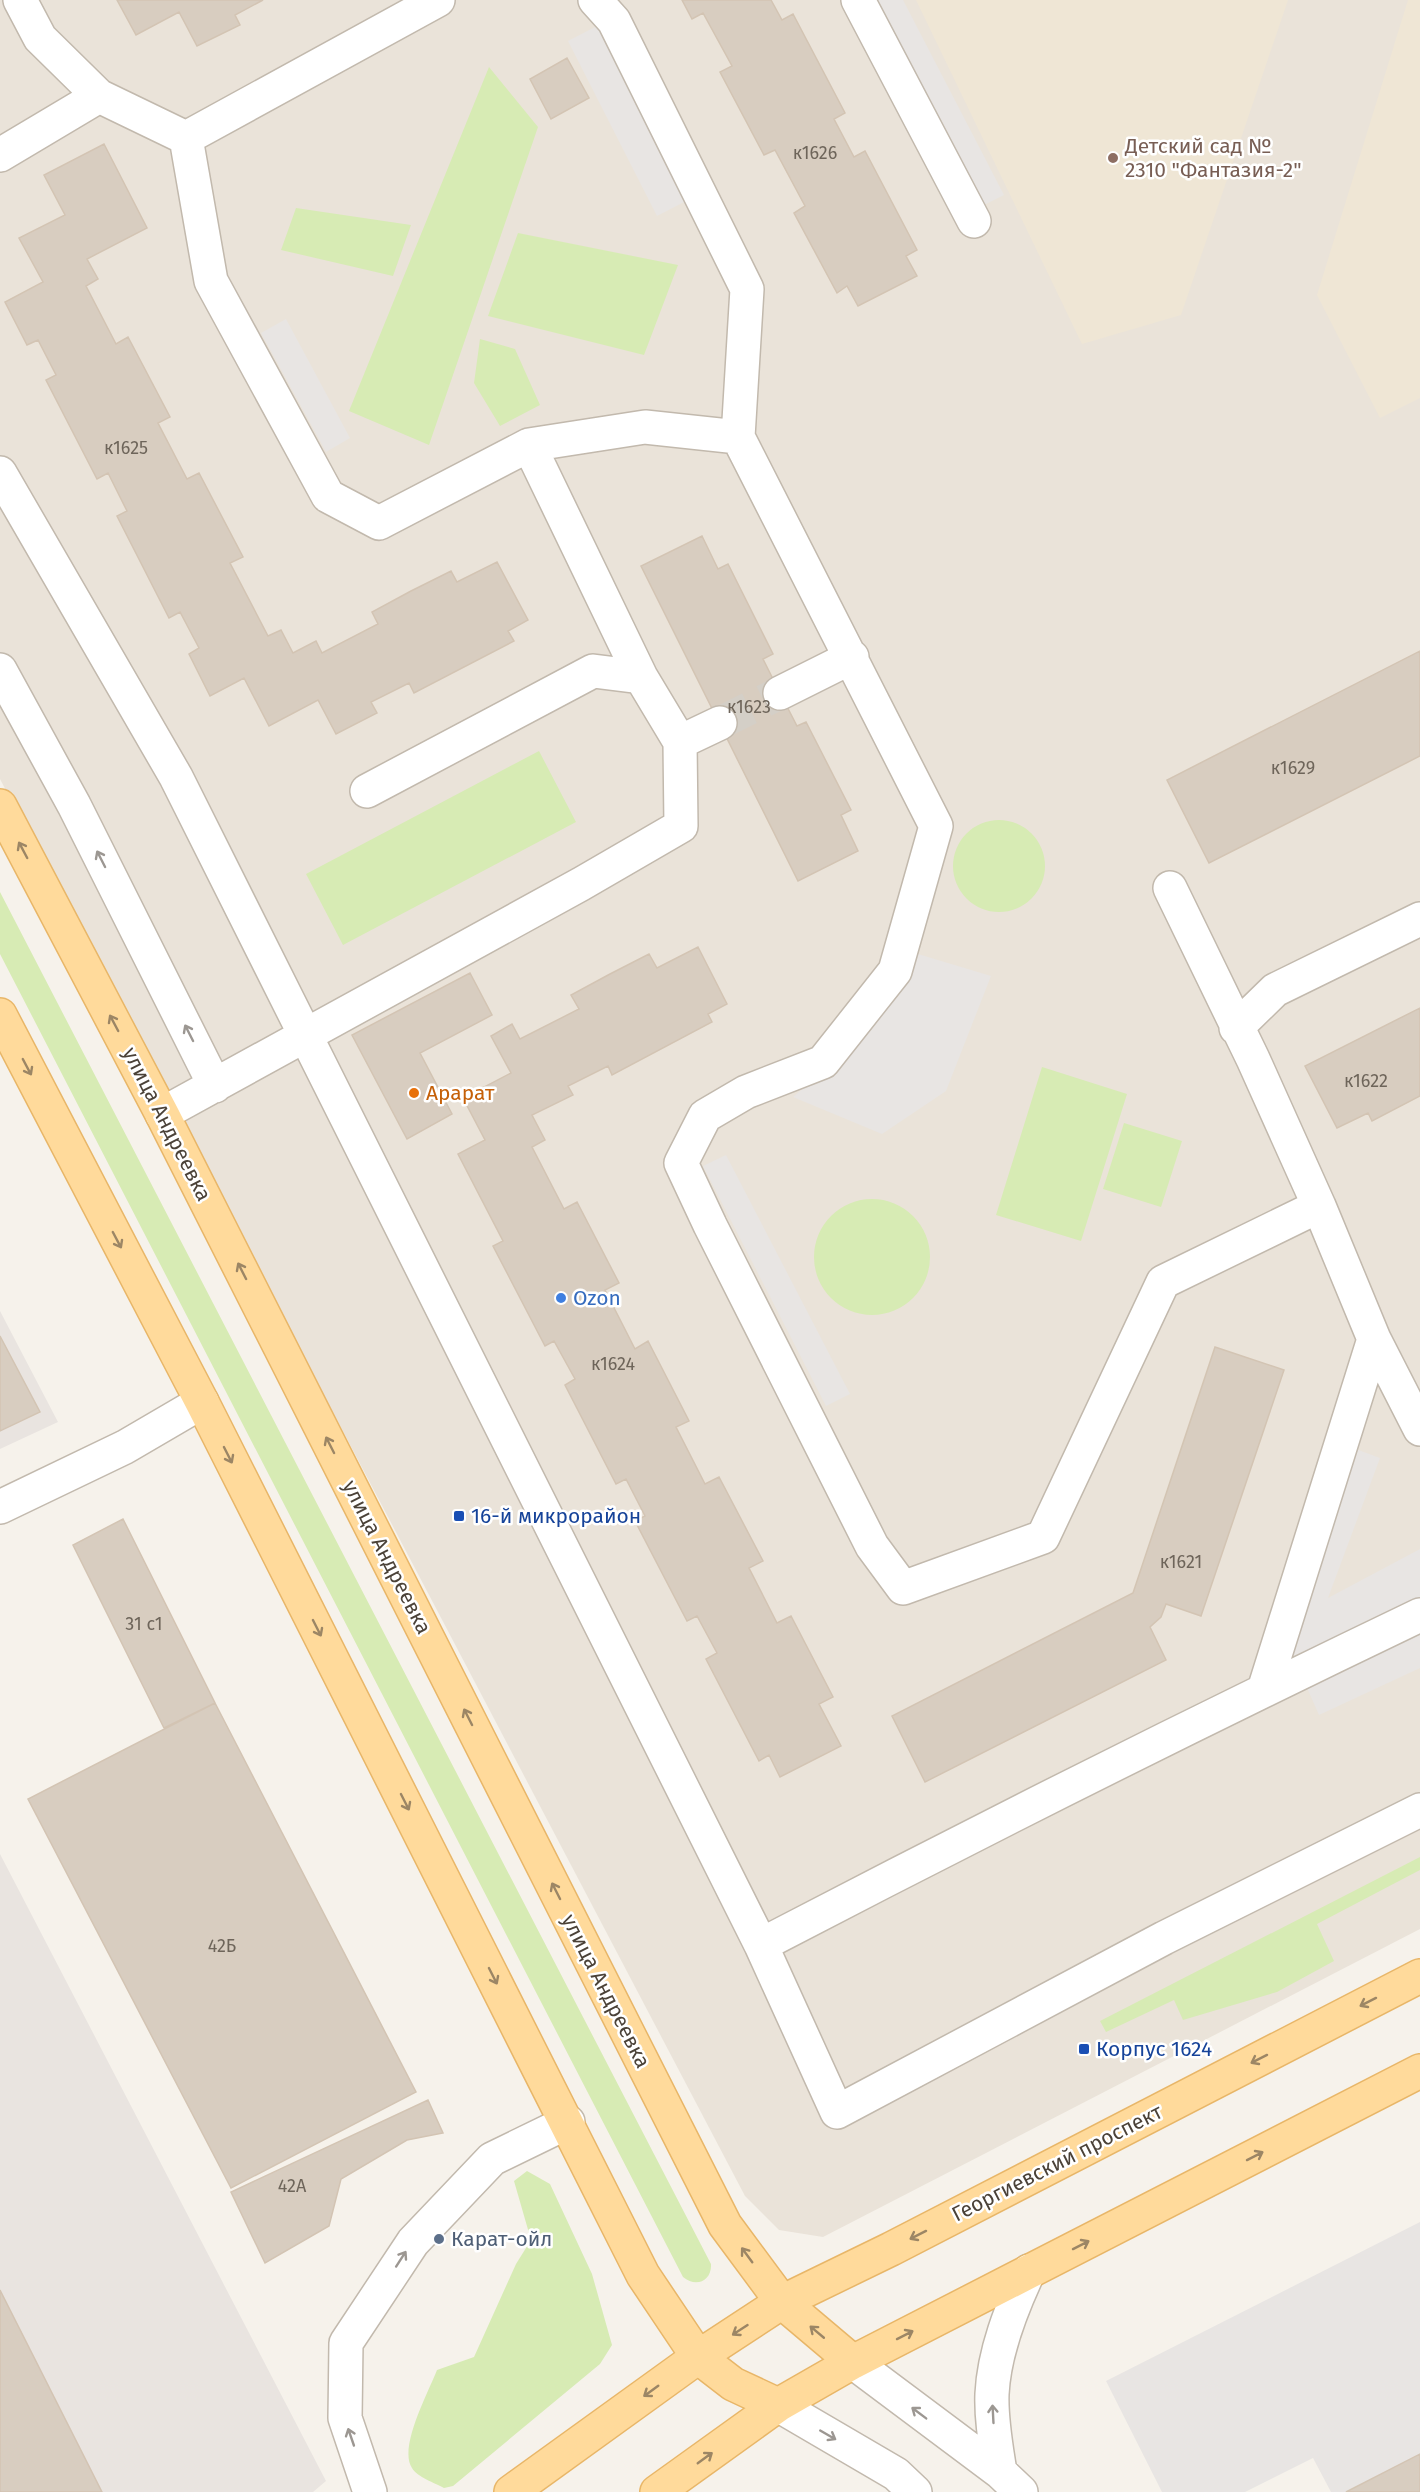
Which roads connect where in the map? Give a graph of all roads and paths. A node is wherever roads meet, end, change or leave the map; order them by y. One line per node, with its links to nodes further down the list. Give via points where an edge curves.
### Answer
1 (20, 0): 5 (street, via 40,38)
2 (438, 0): 6 (street)
3 (595, 0): 9 (street, via 614,21 747,289)
4 (858, 0): 8 (street)
5 (99, 96): 6 (street); 7 (street)
6 (186, 138): 10 (street, via 211,280 328,496 379,523)
7 (0, 155)
8 (974, 221)
9 (738, 437): 10 (street, via 645,427); 12 (street)
10 (529, 445): 14 (street)
11 (0, 473): 24 (street, via 176,777)
12 (852, 657): 15 (street); 27 (street, via 936,826 895,971 823,1062 746,1092 705,1116 681,1163 872,1546 903,1588 1043,1537 1163,1282)
13 (0, 670): 25 (street, one-way to 13, via 74,805)
14 (641, 677): 17 (street); 18 (street, via 593,671)
15 (780, 693)
16 (720, 723): 17 (street)
17 (680, 742): 24 (street, via 681,826)
18 (367, 791)
19 (0, 806): 26 (main road, улица Андреевка, one-way to 19)
20 (1170, 888): 23 (street)
21 (1420, 918): 23 (street, via 1275,990)
22 (0, 1016): 29 (main road, one-way to 29)
23 (1236, 1028): 27 (street)
24 (306, 1036): 25 (street); 35 (street)
25 (215, 1086): 26 (street)
26 (162, 1114): 40 (main road, улица Андреевка, one-way to 26, via 725,2225)
27 (1320, 1206): 28 (street)
28 (1374, 1339): 30 (street); 33 (street)
29 (202, 1402): 31 (street, via 125,1447); 38 (main road, one-way to 38)
30 (1420, 1429)
31 (0, 1507)
32 (1420, 1615): 33 (street)
33 (1264, 1690): 35 (street)
34 (1420, 1810): 35 (street, via 1164,1938 837,2112)
35 (761, 1945)
36 (1420, 1976): 40 (main road, Георгиевский проспект, one-way to 40)
37 (1420, 2072): 39 (main road, one-way to 37)
38 (568, 2122): 41 (main road, via 643,2275); 45 (street, one-way to 38, via 345,2418 346,2343 413,2242 492,2159)
39 (1029, 2271): 42 (main road, one-way to 39); 44 (street, one-way to 39, via 994,2438 992,2395 996,2362)
40 (782, 2302): 41 (main road, Георгиевский проспект, one-way to 41); 42 (main road, улица Андреевка, one-way to 40)
41 (698, 2357): 43 (main road, via 732,2384); 46 (main road, Георгиевский проспект, one-way to 46)
42 (853, 2362): 43 (main road); 44 (street, one-way to 42)
43 (778, 2405): 47 (main road, one-way to 43); 48 (street, one-way to 48, via 896,2474)
44 (1011, 2482)
45 (370, 2492)
46 (511, 2492)
47 (657, 2492)
48 (915, 2492)

